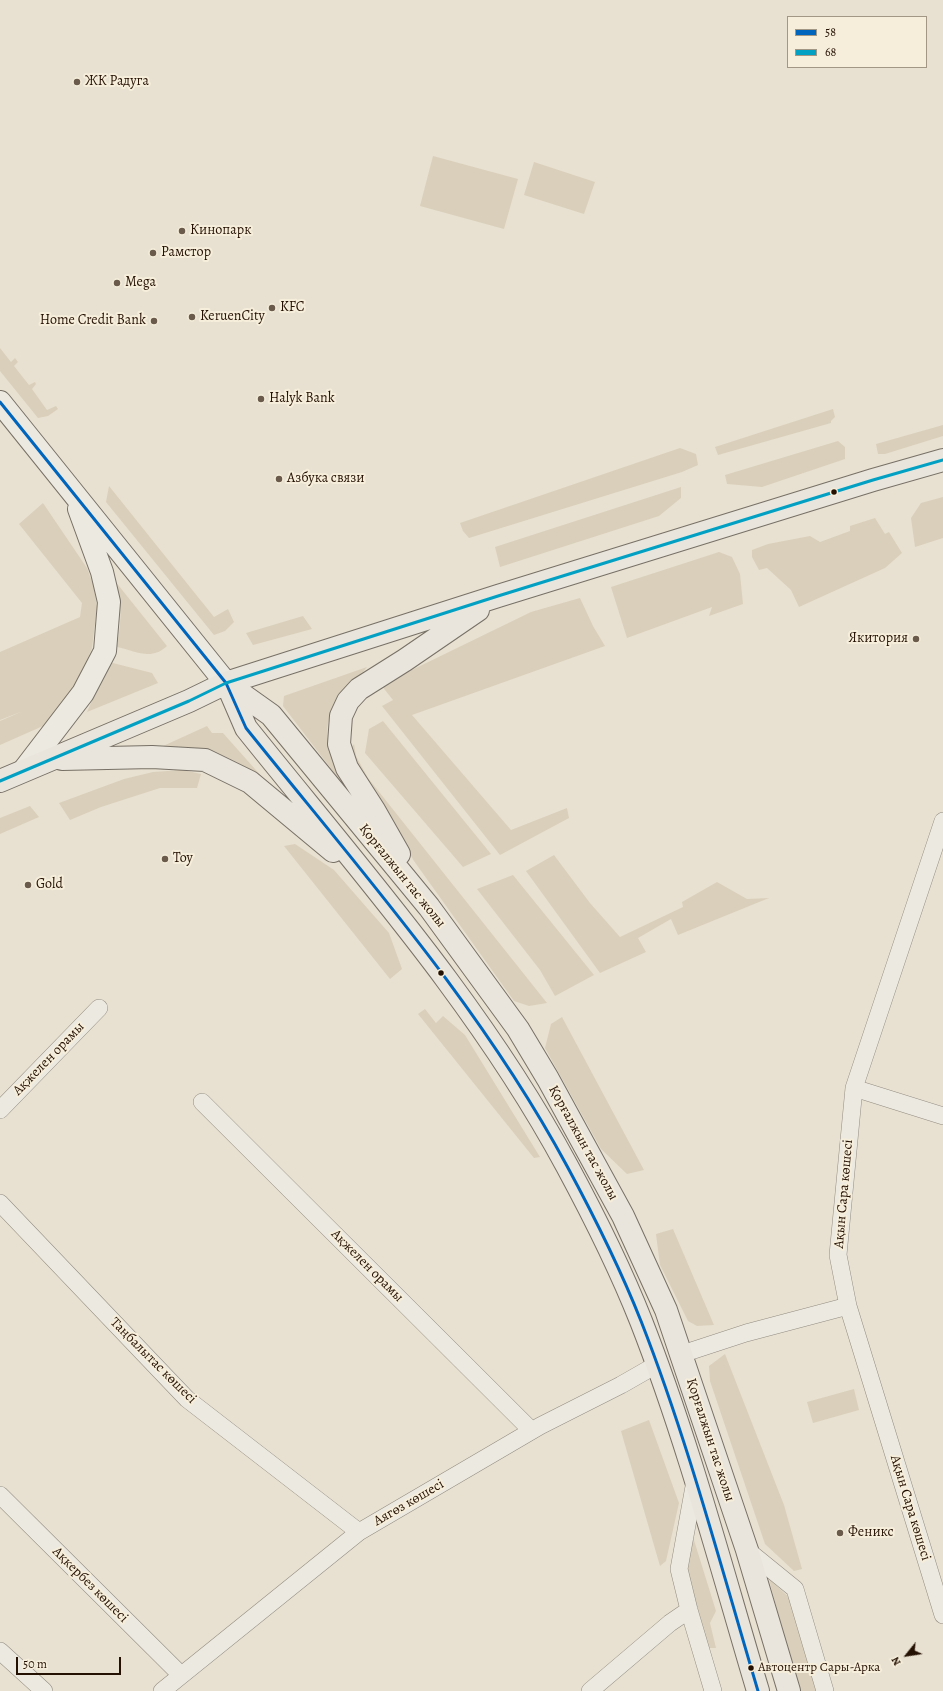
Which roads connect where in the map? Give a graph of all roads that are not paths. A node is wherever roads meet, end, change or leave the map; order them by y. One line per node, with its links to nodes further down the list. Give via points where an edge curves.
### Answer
1 (0, 402): 3 (main road, Қорғалжын тас жолы)
2 (943, 460): 4 (main road)
3 (72, 490): 5 (main road, Қорғалжын тас жолы); 7 (main road, via 102,572 109,602 106,651 83,693)
4 (498, 596): 5 (main road); 11 (main road, via 359,689 348,701 341,716 340,744 346,768 374,810)
5 (226, 683): 6 (main road); 10 (main road, Қорғалжын тас жолы, via 246,728); 11 (main road, Қорғалжын тас жолы, via 272,714)
6 (48, 760): 7 (main road); 10 (main road, via 152,757 205,760 250,782)
7 (24, 770): 8 (main road)
8 (0, 781)
9 (943, 821): 13 (street, Ақын Сара көшесі)
10 (369, 881): 20 (main road, Қорғалжын тас жолы, via 460,994 525,1094 566,1164 598,1226 641,1321)
11 (429, 907): 19 (main road, Қорғалжын тас жолы, via 518,1029 548,1079 623,1216 666,1310)
12 (99, 1008): 15 (street, Ақжелен орамы)
13 (854, 1088): 16 (street); 18 (street, Ақын Сара көшесі, via 838,1255)
14 (202, 1102): 21 (street, Ақжелен орамы)
15 (0, 1110)
16 (943, 1116)
17 (0, 1203): 24 (street, Таңбалытас көшесі, via 187,1399)
18 (848, 1306): 19 (street, via 746,1333); 27 (street, Ақын Сара көшесі)
19 (682, 1354): 20 (main road, Аягөз көшесі); 25 (main road, Қорғалжын тас жолы)
20 (656, 1365): 21 (street, Аягөз көшесі); 22 (main road, Қорғалжын тас жолы)
21 (531, 1430): 24 (street, Аягөз көшесі)
22 (696, 1479): 26 (street, via 679,1569); 34 (main road, Қорғалжын тас жолы)
23 (0, 1495): 29 (street, Ақкербез көшесі)
24 (359, 1532): 29 (street, Аягөз көшесі)
25 (746, 1550): 35 (main road, Қорғалжын тас жолы); 36 (street, via 796,1588)
26 (689, 1610): 32 (street); 33 (street)
27 (943, 1615)
28 (0, 1651): 30 (street)
29 (181, 1675): 31 (street, Аягөз көшесі)
30 (44, 1691)
31 (162, 1691)
32 (590, 1691)
33 (713, 1691)
34 (758, 1691)
35 (788, 1691)
36 (825, 1691)

